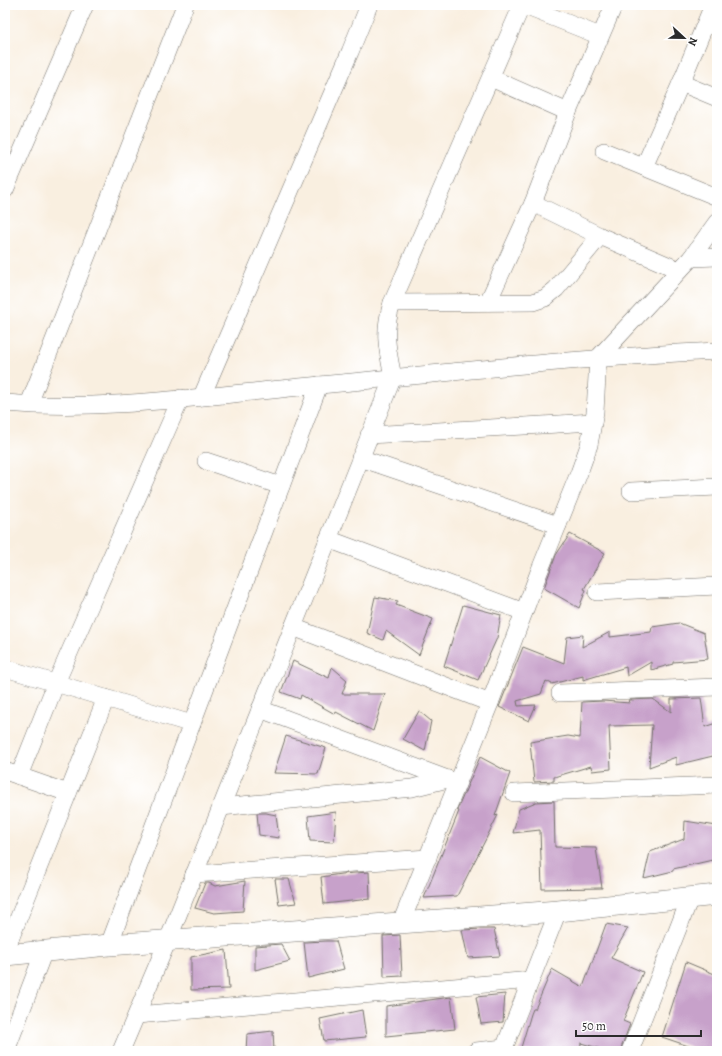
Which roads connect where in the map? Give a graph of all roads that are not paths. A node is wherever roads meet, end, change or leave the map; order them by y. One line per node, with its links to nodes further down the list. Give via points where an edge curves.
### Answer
1 (85, 5): 14 (street)
2 (185, 5): 30 (street)
3 (368, 5): 27 (street, via 347,60)
4 (522, 5): 7 (street); 8 (street)
5 (614, 5): 7 (street)
6 (713, 5): 9 (street)
7 (600, 36): 11 (street)
8 (491, 78): 11 (street); 22 (street)
9 (681, 83): 10 (street); 13 (street)
10 (717, 98)
11 (568, 112): 16 (street)
12 (604, 151): 13 (street)
13 (644, 167): 15 (street)
14 (5, 190)
15 (717, 197)
16 (533, 203): 18 (street); 21 (street)
17 (717, 222): 20 (street)
18 (600, 236): 20 (street); 21 (street, via 556,289 545,298 533,302)
19 (717, 257): 20 (street)
20 (685, 264): 24 (street)
21 (488, 302): 22 (street)
22 (392, 303): 25 (street, via 386,329)
23 (717, 351): 24 (street)
24 (598, 358): 25 (street); 31 (street)
25 (393, 377): 26 (street); 32 (street)
26 (319, 385): 27 (street); 35 (street)
27 (202, 396): 28 (street)
28 (181, 398): 30 (street, via 83,406); 45 (street)
29 (5, 403): 30 (street)
30 (29, 404)
31 (593, 422): 32 (street); 38 (street, via 589,445)
32 (369, 435): 33 (street)
33 (360, 458): 38 (street); 39 (street)
34 (206, 461): 35 (street)
35 (281, 486): 51 (street)
36 (717, 487): 37 (street)
37 (631, 491)
38 (558, 525): 42 (street)
39 (328, 539): 42 (street); 43 (street)
40 (717, 586): 41 (street)
41 (597, 592)
42 (524, 612): 49 (street)
43 (293, 627): 49 (street); 50 (street)
44 (5, 668): 45 (street)
45 (56, 683): 48 (street); 52 (street)
46 (717, 687): 47 (street)
47 (560, 693)
48 (106, 698): 51 (street); 55 (street)
49 (490, 703): 53 (street)
50 (260, 708): 53 (street); 57 (street)
51 (192, 724): 65 (street)
52 (12, 773): 55 (street)
53 (453, 781): 57 (street, via 412,788); 58 (street)
54 (717, 785): 56 (street)
55 (68, 793): 67 (street)
56 (514, 793)
57 (221, 807): 59 (street)
58 (428, 858): 59 (street); 63 (street)
59 (194, 874): 64 (street)
60 (717, 895): 61 (street)
61 (690, 898): 62 (street); 74 (street)
62 (558, 911): 63 (street); 68 (street)
63 (401, 923): 64 (street)
64 (168, 940): 65 (street); 69 (street)
65 (109, 945): 66 (street)
66 (44, 951): 67 (street); 71 (street)
67 (5, 954)
68 (530, 980): 69 (street); 70 (street)
69 (136, 1015): 72 (street)
70 (504, 1050): 73 (street)
71 (6, 1051)
72 (121, 1051)
73 (476, 1051)
74 (630, 1051)

